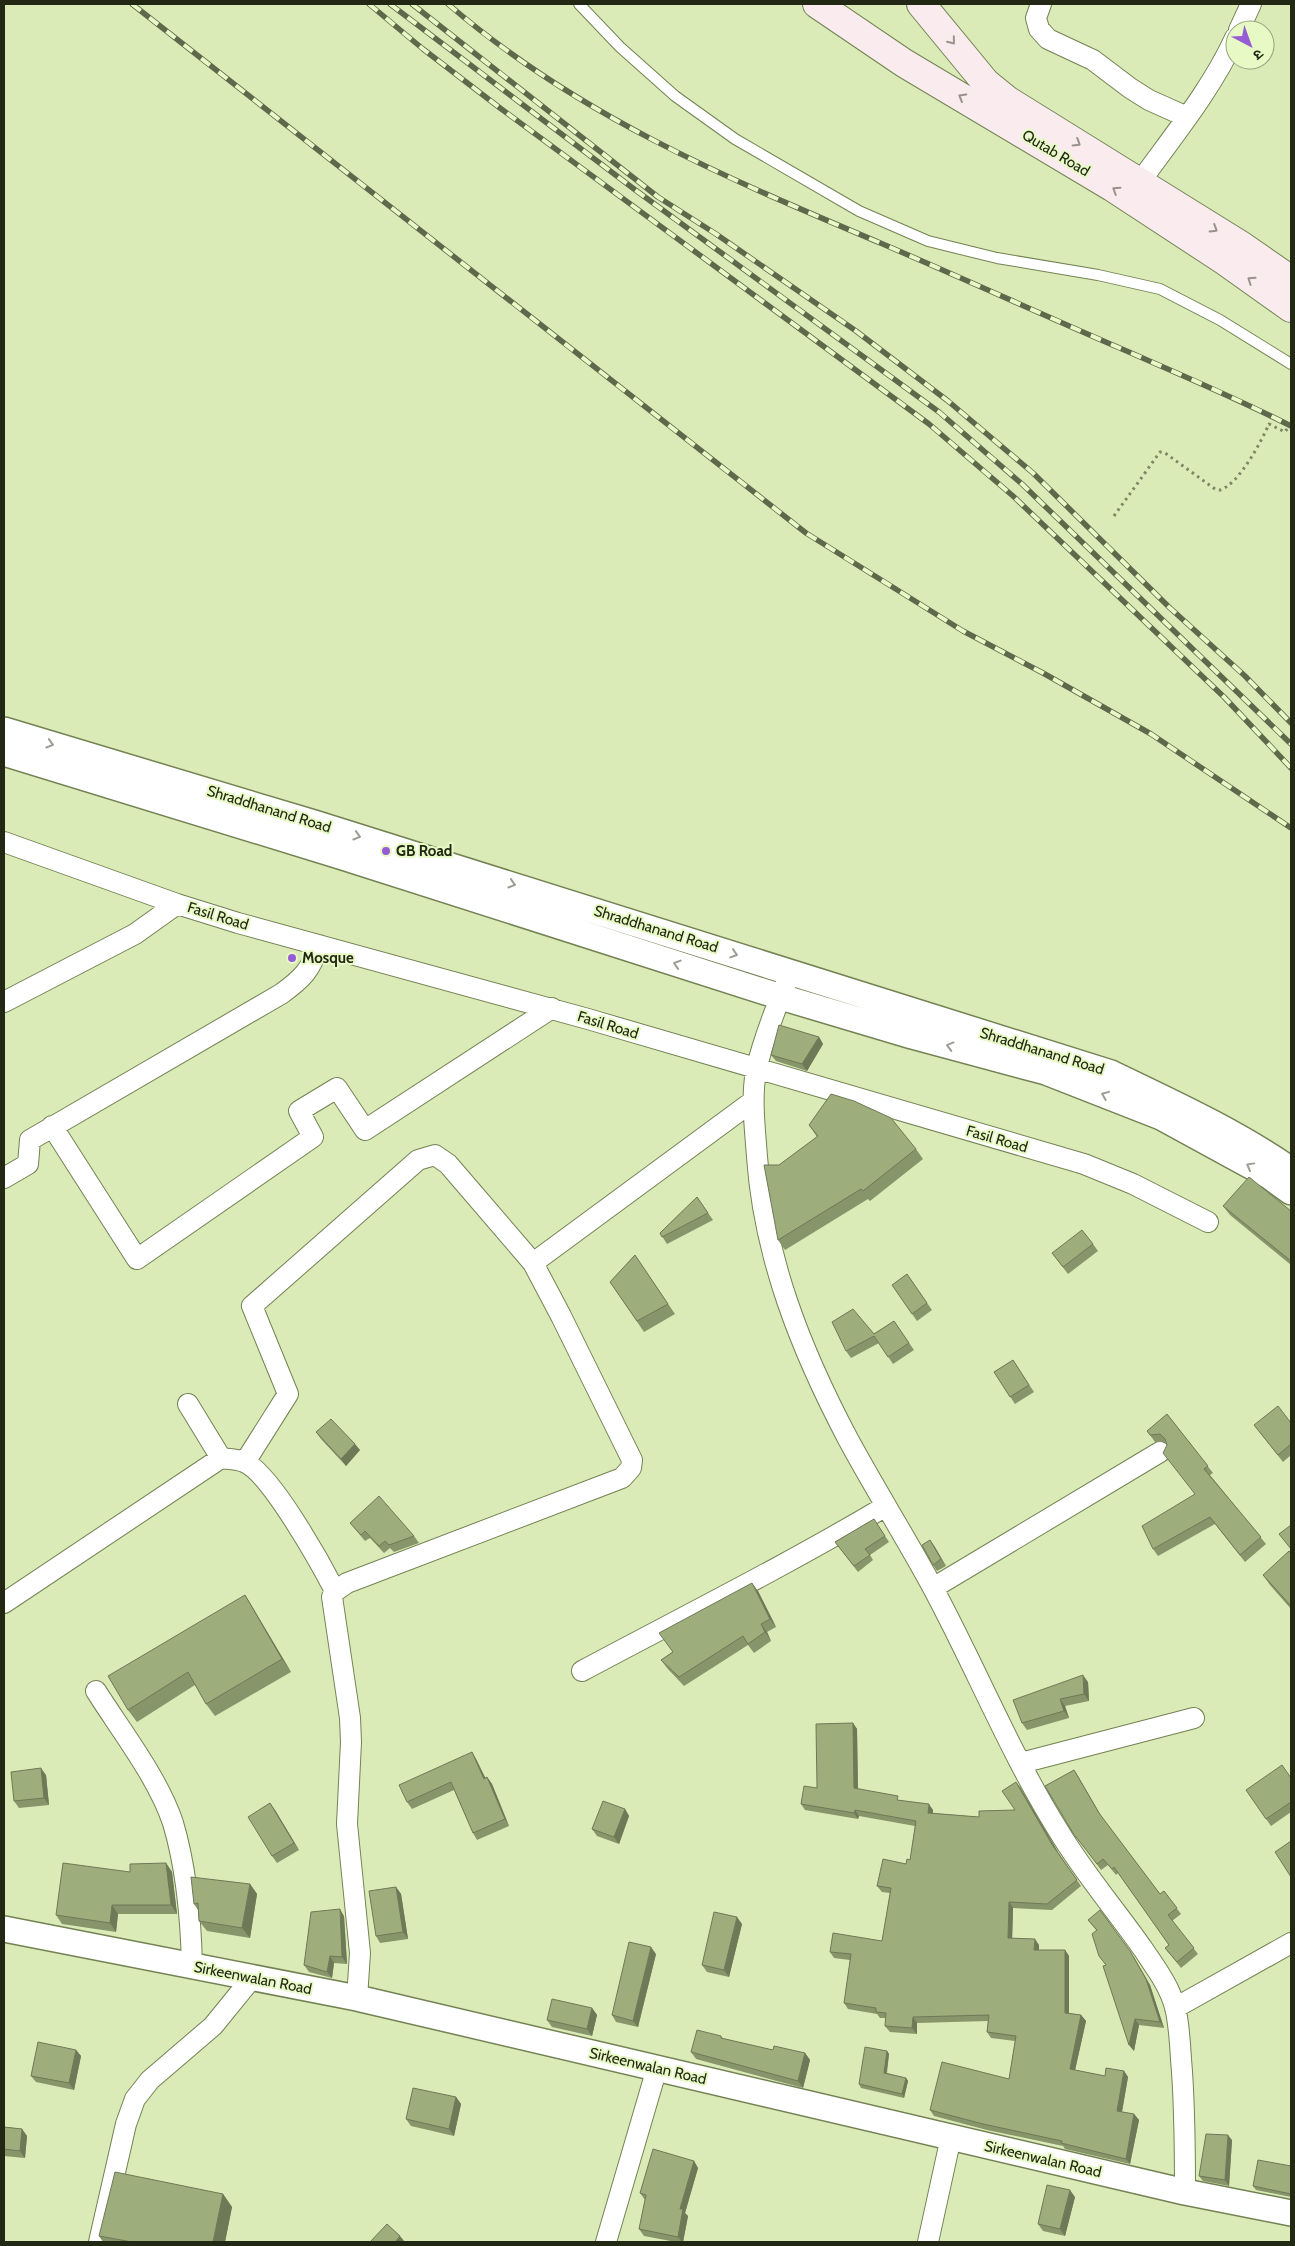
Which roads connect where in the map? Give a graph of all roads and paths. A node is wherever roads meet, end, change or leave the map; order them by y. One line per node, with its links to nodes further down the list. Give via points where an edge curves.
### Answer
1 (579, 4): 13 (lane, via 620,47 675,96 736,139 859,211 937,243 997,258 1160,289 1220,320)
2 (817, 4): 8 (main road, Qutab Road, one-way to 2, via 904,63)
3 (921, 4): 8 (main road, Qutab Road, one-way to 8, via 986,83)
4 (1040, 4): 9 (street, via 1036,18 1039,29 1048,39 1093,60 1149,100)
5 (1251, 4): 6 (street)
6 (1244, 20)
7 (1225, 59): 9 (street)
8 (1001, 108): 10 (main road, Qutab Road, one-way to 10); 12 (main road, Qutab Road, one-way to 8)
9 (1187, 117): 10 (street)
10 (1140, 182): 11 (main road, Qutab Road, one-way to 11)
11 (1291, 280)
12 (1291, 308)
13 (1291, 364)
14 (1291, 423): 15 (path, via 1285,432 1269,424 1238,474 1220,490 1160,452)
15 (1114, 516)
16 (4, 730): 19 (street, Shraddhanand Road, one-way to 19)
17 (4, 753): 20 (street, Shraddhanand Road)
18 (4, 842): 21 (street, Fasil Road)
19 (459, 868): 20 (street); 23 (street, Shraddhanand Road, one-way to 23)
20 (452, 892): 24 (street, Shraddhanand Road, one-way to 20)
21 (178, 904): 22 (street, Fasil Road); 25 (street, via 135,934)
22 (319, 945): 26 (street, Fasil Road); 29 (street, via 314,962 301,979 281,994)
23 (791, 972): 24 (street); 30 (street, Shraddhanand Road, via 1111,1073 1212,1121)
24 (780, 997): 27 (street); 32 (street, Shraddhanand Road, one-way to 24, via 1269,1176 1161,1117 1046,1072)
25 (4, 1002)
26 (552, 1008): 27 (street, Fasil Road); 29 (street, via 365,1130 337,1088 299,1111 313,1137 137,1259)
27 (756, 1069): 28 (street); 33 (street, Fasil Road, via 1084,1164 1133,1184)
28 (752, 1101): 34 (street); 39 (street, via 759,1184 782,1292 810,1362)
29 (52, 1126): 31 (street, via 30,1140 28,1164)
30 (1291, 1170)
31 (4, 1178)
32 (1291, 1192)
33 (1208, 1222)
34 (533, 1263): 38 (street, via 448,1164 435,1155 418,1160 252,1306 288,1394); 41 (street, via 630,1452 632,1460 628,1474 347,1583)
35 (188, 1404): 37 (street)
36 (1160, 1452): 40 (street)
37 (222, 1458): 38 (street); 42 (street)
38 (245, 1462): 41 (street, via 266,1479)
39 (886, 1506): 40 (street); 43 (street, via 810,1552)
40 (933, 1588): 46 (street)
41 (335, 1591): 51 (street, via 332,1597 350,1718 346,1824 360,1953)
42 (4, 1603)
43 (582, 1671)
44 (96, 1691): 49 (street, via 146,1769 172,1823 188,1894)
45 (1194, 1718): 46 (street)
46 (1021, 1763): 52 (street, via 1063,1839 1157,1970)
47 (4, 1929): 49 (street, Sirkeenwalan Road)
48 (1291, 1942): 52 (street)
49 (192, 1967): 50 (street, Sirkeenwalan Road)
50 (252, 1978): 51 (street, Sirkeenwalan Road); 57 (street, via 213,2026 150,2080 134,2099)
51 (357, 1998): 53 (street, Sirkeenwalan Road)
52 (1175, 2008): 55 (street, via 1184,2102)
53 (657, 2068): 54 (street, Sirkeenwalan Road); 58 (street)
54 (951, 2137): 55 (street, Sirkeenwalan Road); 59 (street)
55 (1185, 2192): 56 (street, Sirkeenwalan Road)
56 (1291, 2212)
57 (99, 2242)
58 (606, 2242)
59 (928, 2242)

